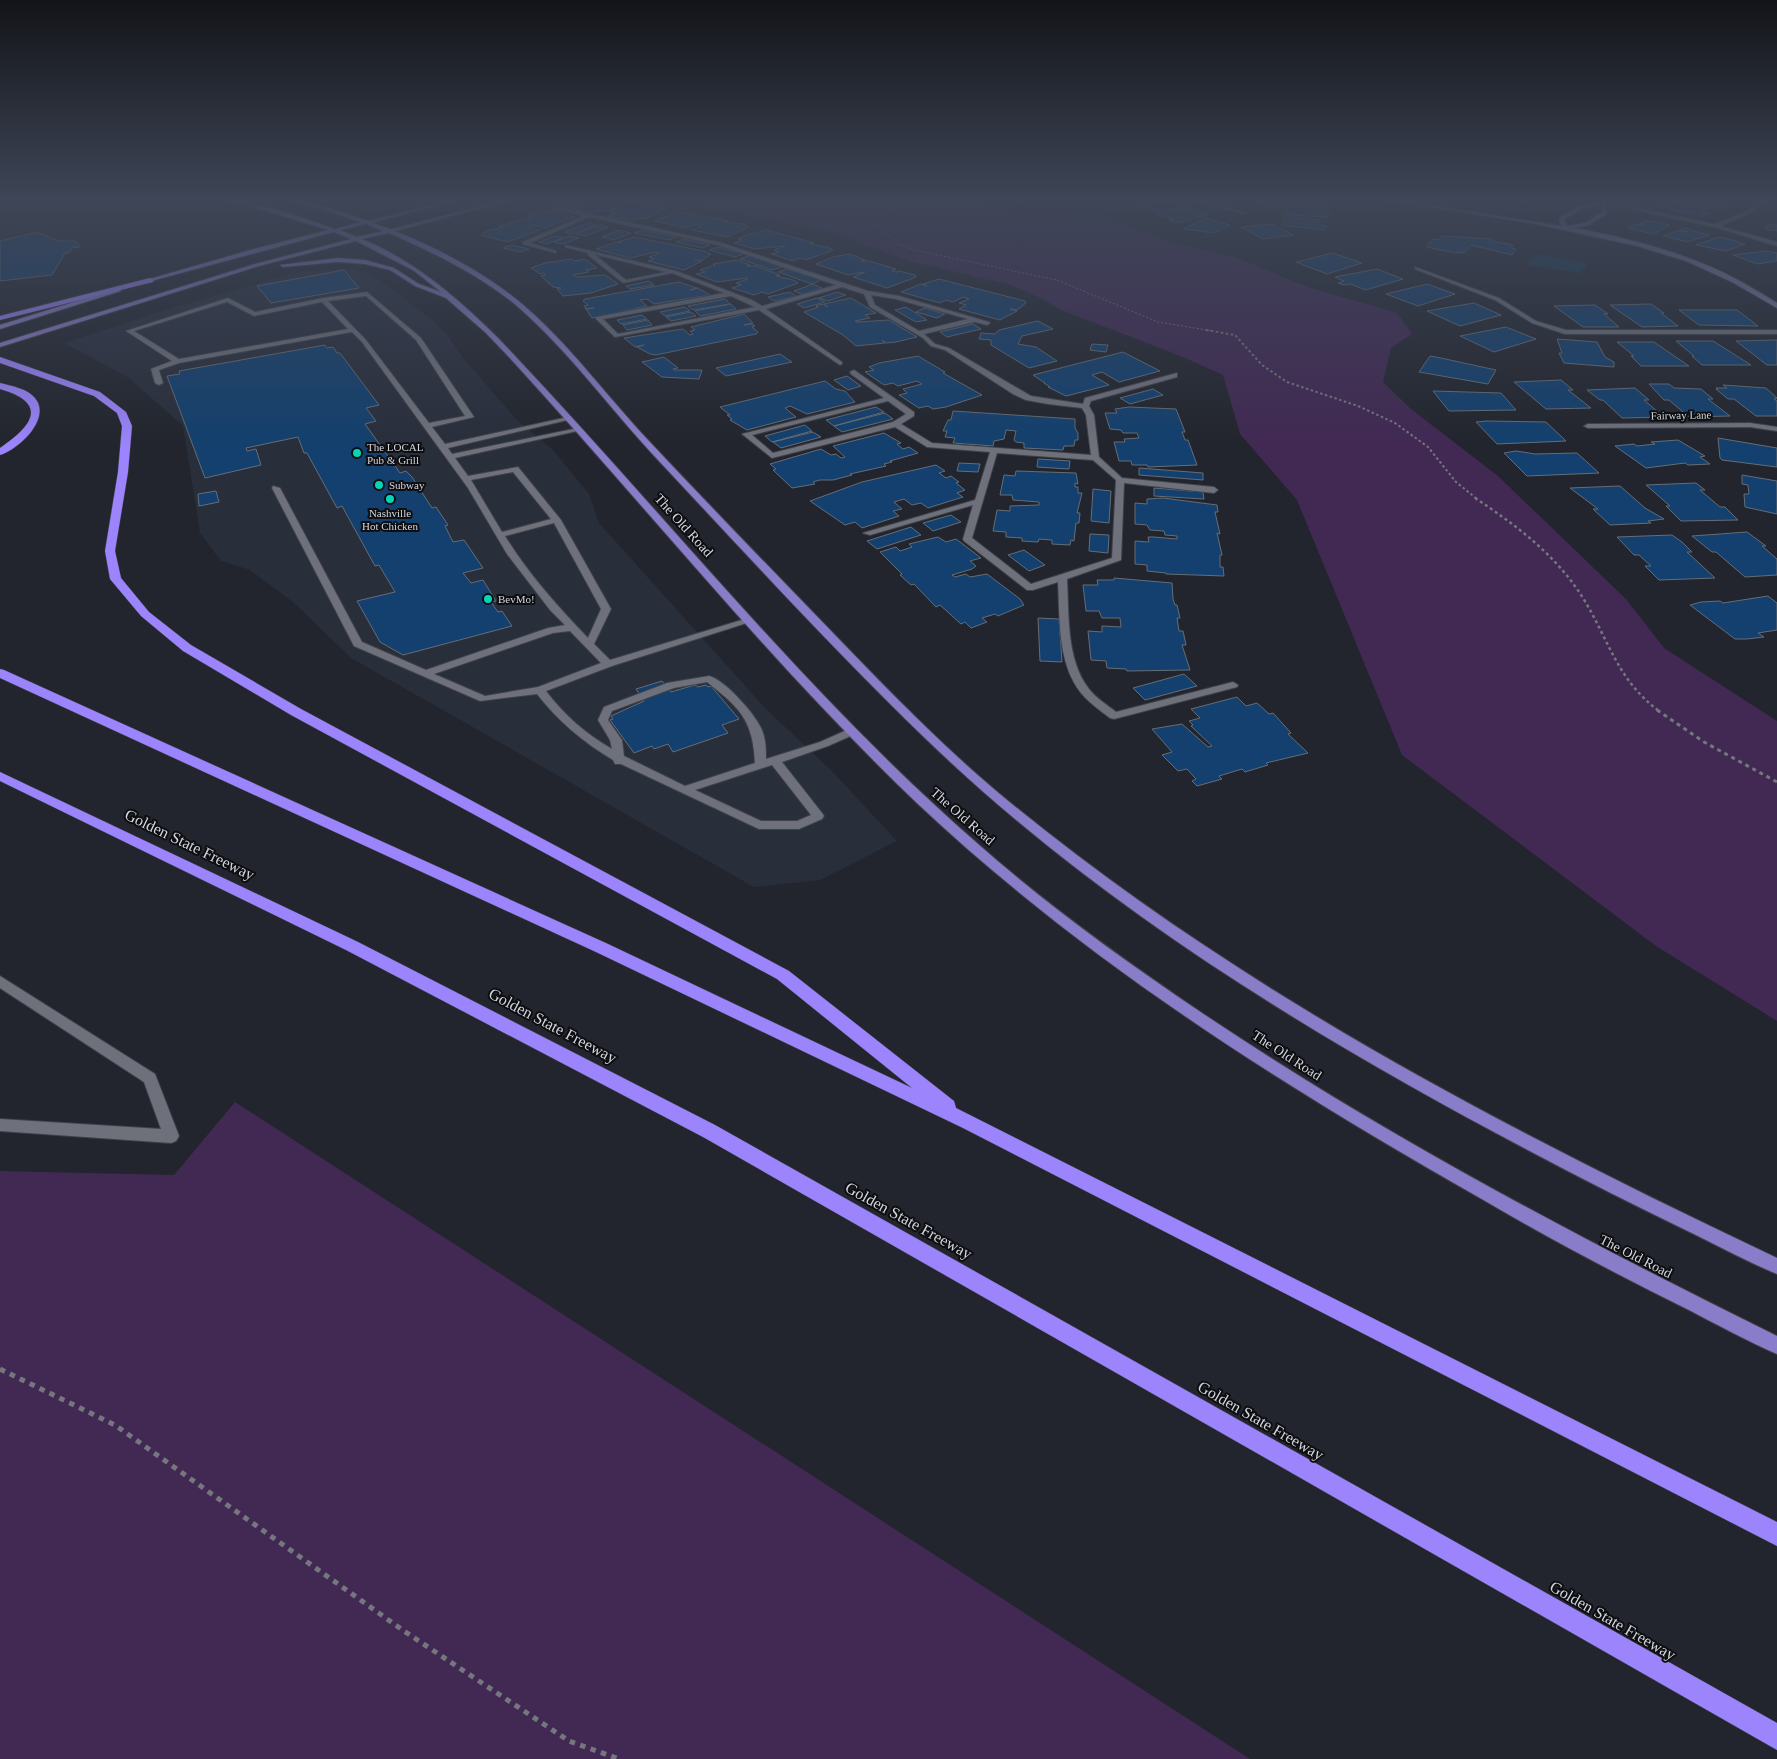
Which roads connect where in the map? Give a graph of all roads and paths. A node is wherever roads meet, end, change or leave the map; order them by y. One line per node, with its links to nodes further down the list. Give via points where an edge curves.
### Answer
1 (146, 281): 21 (highway)
2 (147, 281): 24 (main road)
3 (205, 281): 14 (main road)
4 (224, 281): 14 (main road)
5 (414, 281): 17 (main road)
6 (432, 281): 17 (main road, The Old Road)
7 (487, 281): 76 (main road, The Old Road, via 524,309 908,716 953,759 1049,840 1208,954 1390,1067 1677,1220)
8 (698, 281): 16 (street)
9 (834, 281): 13 (street)
10 (1060, 281): 71 (path, via 1158,322 1235,335 1275,375 1294,386 1369,410 1407,431 1424,444 1461,488 1517,526 1550,559 1583,597 1622,675 1639,694 1662,714 1708,744)
11 (1451, 281): 26 (street, via 1497,299 1534,322 1565,332)
12 (1736, 281): 19 (street)
13 (843, 284): 15 (street); 20 (street, via 806,298)
14 (169, 292): 28 (main road)
15 (867, 293): 22 (street, via 897,297); 27 (street, via 872,306)
16 (731, 294): 20 (street); 20 (street, via 598,318 617,336)
17 (451, 299): 38 (main road, The Old Road, via 496,340)
18 (323, 300): 25 (street); 30 (street, via 254,314 228,300 129,331); 40 (street, via 367,294 419,339 470,417)
19 (1777, 306)
20 (762, 308): 31 (street)
21 (0, 318)
22 (975, 320): 23 (street); 27 (street)
23 (987, 323)
24 (0, 327)
25 (353, 330): 30 (street); 40 (street)
26 (1777, 332)
27 (918, 333): 37 (street, via 933,345 947,348 1029,398)
28 (0, 345)
29 (0, 360): 74 (highway, via 97,394 120,412 127,426 110,551 116,579 145,614 187,648 296,712 783,975)
30 (178, 361): 34 (street, via 155,369)
31 (840, 364)
32 (854, 372): 36 (street)
33 (1174, 375): 37 (street, via 1088,400)
34 (159, 384)
35 (0, 386): 46 (highway, via 27,396 35,404 37,412 28,432)
36 (891, 398): 39 (street, via 911,414); 39 (street, via 746,434 772,456)
37 (1086, 406): 48 (street, via 1090,415)
38 (568, 419): 43 (main road, The Old Road); 44 (street)
39 (896, 424): 45 (street, via 930,445)
40 (427, 426): 44 (street)
41 (1588, 426): 42 (street, Fairway Lane, via 1750,425)
42 (1776, 429)
43 (578, 430): 47 (street); 58 (main road, The Old Road)
44 (443, 447): 47 (street)
45 (994, 451): 48 (street); 53 (street)
46 (0, 452)
47 (450, 457): 49 (street)
48 (1094, 458): 50 (street)
49 (466, 479): 54 (street, via 515,469); 56 (street)
50 (1120, 480): 52 (street); 57 (street, via 1116,560)
51 (276, 488): 63 (street, via 358,644)
52 (1214, 490)
53 (978, 501): 55 (street); 57 (street, via 967,539 1030,588)
54 (557, 520): 56 (street); 60 (street, via 606,609)
55 (867, 533)
56 (500, 535): 59 (street, via 553,608)
57 (1062, 578): 64 (street, via 1073,673 1085,691 1114,716)
58 (748, 621): 61 (street); 66 (main road, The Old Road)
59 (574, 627): 60 (street); 63 (street, via 552,630)
60 (590, 643): 61 (street)
61 (608, 664): 65 (street)
62 (0, 673): 74 (highway, via 602,948)
63 (423, 674): 65 (street, via 484,699)
64 (1234, 686)
65 (540, 690): 67 (street, via 553,710)
66 (851, 732): 68 (street); 77 (main road, The Old Road, via 908,789 1030,894 1141,978 1288,1076 1434,1164 1588,1250)
67 (619, 760): 69 (street, via 616,740 603,720 608,710 687,682 710,678 754,724); 72 (street)
68 (776, 760): 69 (street); 72 (street, via 818,816 799,825 759,825)
69 (761, 765): 72 (street)
70 (0, 776): 80 (highway, Golden State Freeway, via 352,946 709,1131)
71 (1777, 782)
72 (684, 790)
73 (0, 981): 75 (street, via 150,1078 171,1136)
74 (969, 1123): 79 (highway)
75 (0, 1125)
76 (1777, 1266)
77 (1777, 1345)
78 (0, 1369): 81 (path, via 115,1424 404,1631 569,1741)
79 (1777, 1534)
80 (1777, 1737)
81 (619, 1759)

